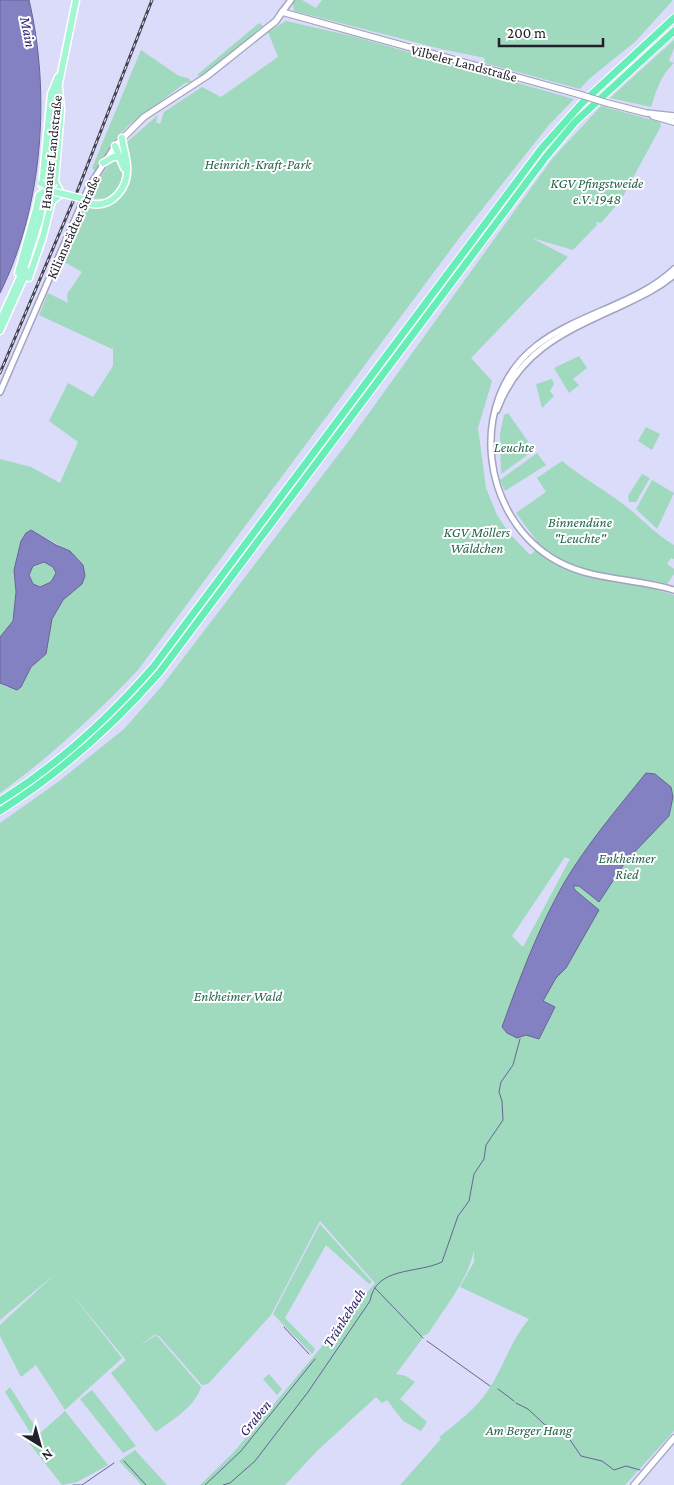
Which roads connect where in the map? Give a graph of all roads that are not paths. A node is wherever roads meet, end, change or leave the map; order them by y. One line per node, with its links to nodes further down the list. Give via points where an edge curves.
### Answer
1 (76, 0): 9 (main road, Hanauer Landstraße)
2 (290, 1): 3 (street); 4 (street)
3 (282, 12): 4 (main road, Vilbeler Landstraße); 6 (main road); 8 (main road, Kilianstädter Straße)
4 (294, 16): 6 (main road); 11 (main road, Vilbeler Landstraße, bridge)
5 (674, 18): 31 (highway, via 582,103 541,148 149,672 115,710 68,752)
6 (276, 21): 8 (main road, Kilianstädter Straße)
7 (674, 31): 32 (highway, via 576,122 545,158 160,672 97,738 47,780)
8 (256, 36): 14 (main road, Kilianstädter Straße, via 207,76 153,111)
9 (61, 70): 10 (main road, Hanauer Landstraße); 19 (main road, via 54,85)
10 (59, 86): 18 (main road, via 60,138); 24 (main road, Hanauer Landstraße, via 42,206 30,252); 25 (main road, Hanauer Landstraße, via 53,163 44,215)
11 (646, 113): 12 (main road, Vilbeler Landstraße); 13 (main road, Vilbeler Landstraße)
12 (674, 116)
13 (674, 122)
14 (122, 138): 15 (main road, Kilianstädter Straße); 16 (main road)
15 (115, 146): 16 (main road); 17 (street, Kilianstädter Straße)
16 (123, 157): 17 (main road, via 113,157); 21 (main road, bridge, via 126,177 118,195 112,200 102,204)
17 (103, 163): 29 (street, Kilianstädter Straße, via 87,192)
18 (55, 182): 19 (main road, bridge, via 49,187); 21 (main road, bridge)
19 (41, 183): 20 (main road, bridge)
20 (46, 190): 21 (main road, bridge); 24 (main road, bridge, via 38,196)
21 (61, 194): 25 (main road, via 52,201 38,251)
22 (674, 269): 28 (street, via 651,286 552,335 531,350)
23 (674, 275): 28 (street, via 654,290 557,337)
24 (8, 305): 26 (main road, Hanauer Landstraße)
25 (10, 313): 27 (main road, Hanauer Landstraße)
26 (0, 321)
27 (0, 331)
28 (519, 366): 30 (street, via 494,417 491,448 498,488 513,520 552,558 582,572)
29 (0, 392)
30 (674, 590)
31 (0, 801)
32 (0, 811)
33 (674, 1438): 34 (main road)
34 (634, 1485)

